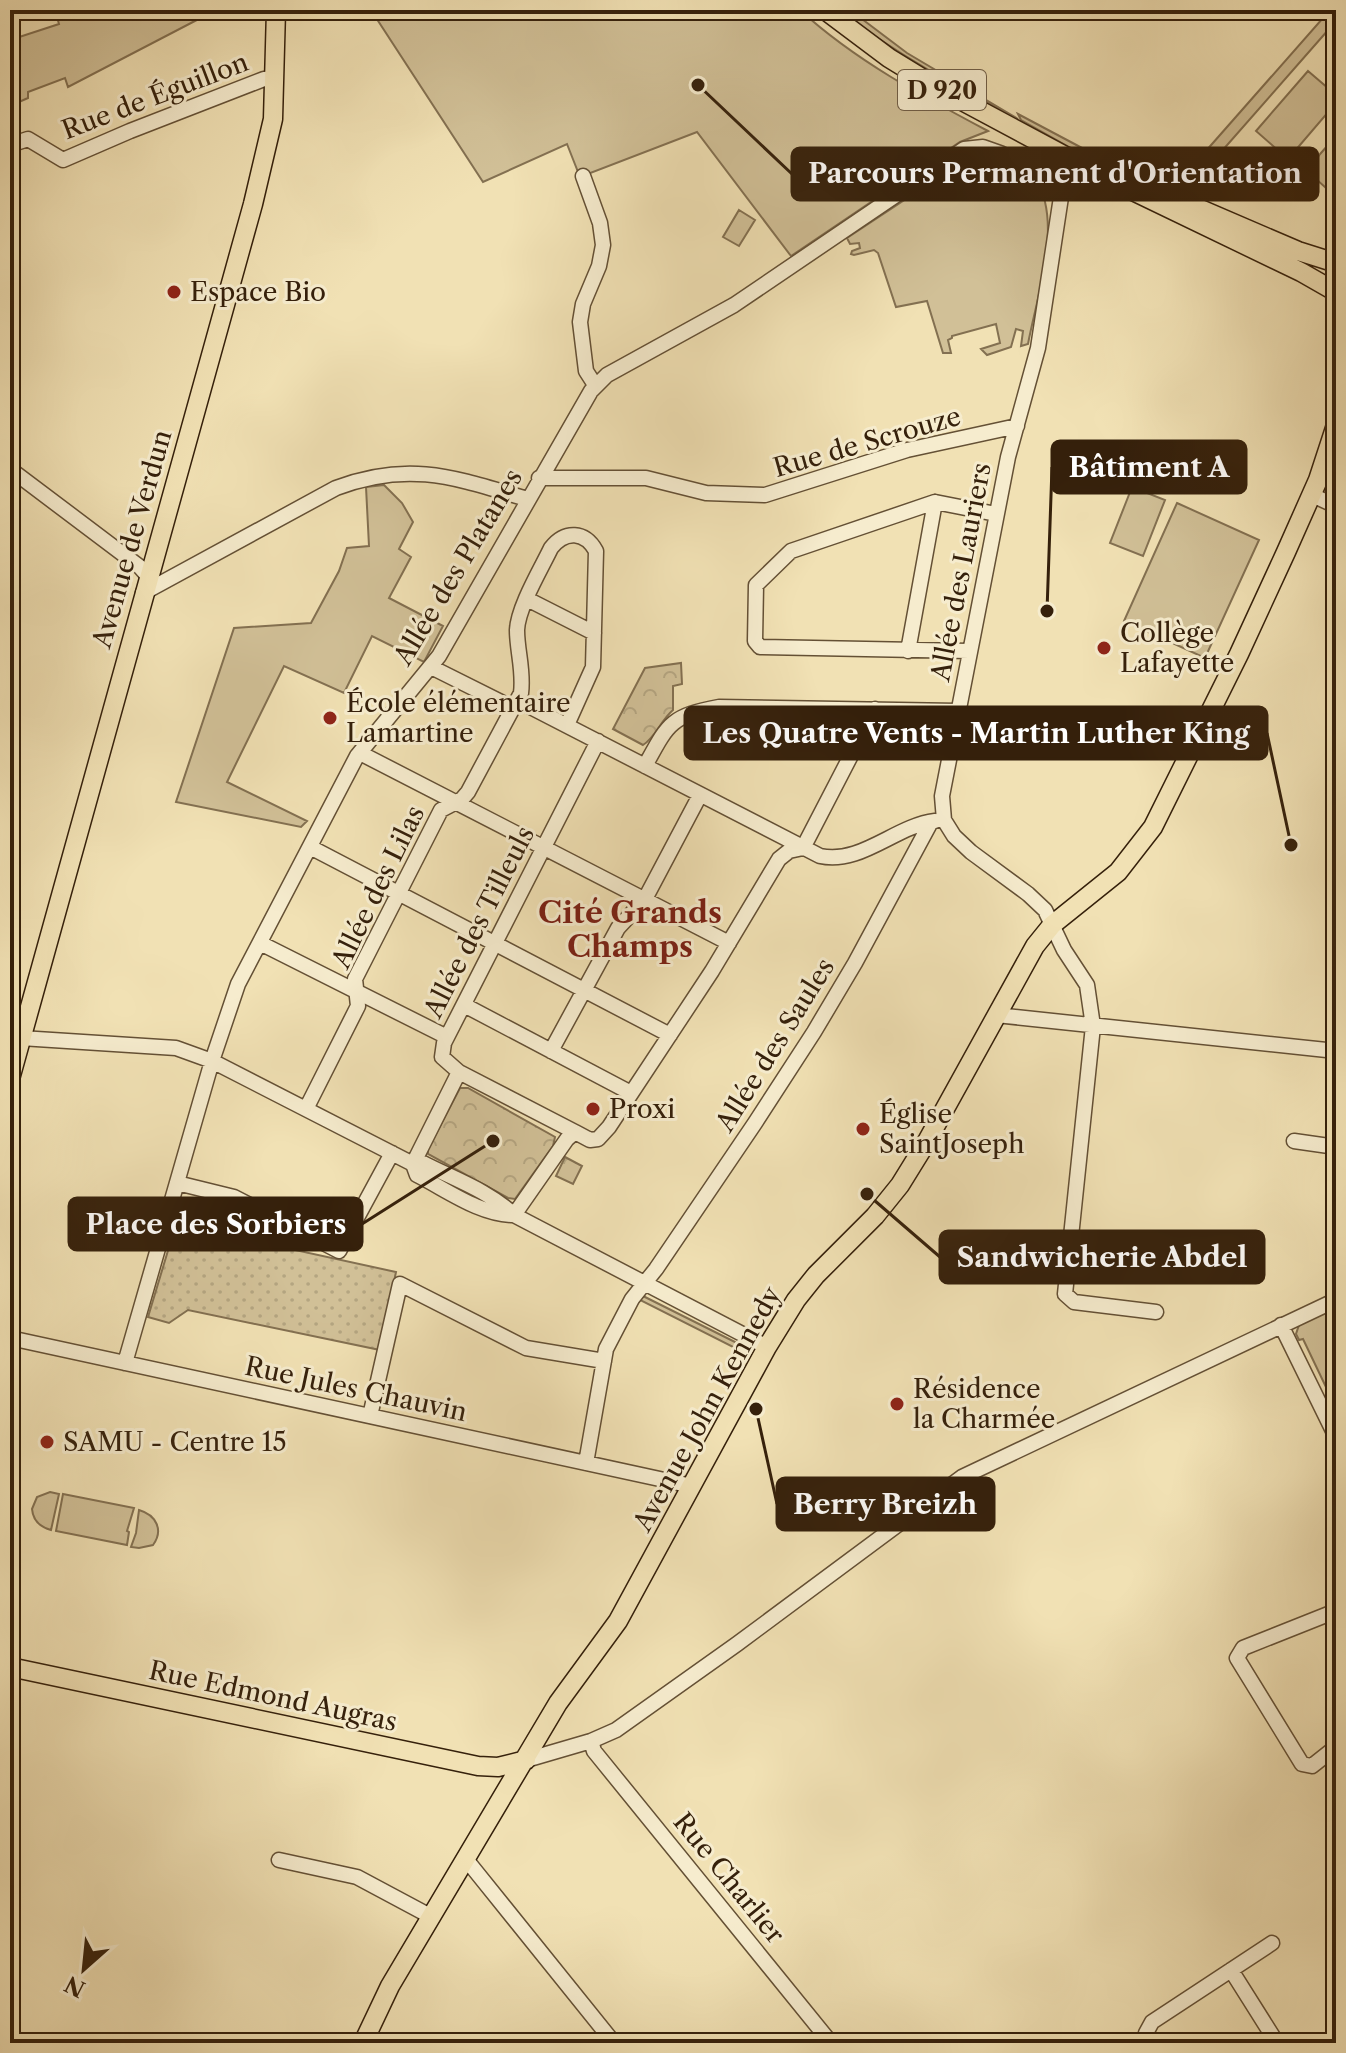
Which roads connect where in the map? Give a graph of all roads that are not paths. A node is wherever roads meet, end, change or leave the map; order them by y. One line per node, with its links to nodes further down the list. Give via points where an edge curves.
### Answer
1 (276, 10): 3 (main road, Avenue de Verdun)
2 (825, 10): 5 (main road, D 920, via 938,88)
3 (275, 78): 4 (street, Rue de Éguillon, via 63,160 28,139); 23 (main road, Avenue de Verdun, via 270,137 253,204)
4 (10, 145)
5 (1069, 155): 8 (main road, D 920); 9 (main road, D 920)
6 (583, 176): 12 (street, via 603,245 580,322 586,371)
7 (1063, 184): 12 (street, Allée des Platanes, via 1000,153 983,147 964,149 734,305); 14 (street, Allée des Lauriers, via 1038,348)
8 (1228, 236): 10 (main road, D 920, via 1305,263); 11 (main road, D 920)
9 (1336, 263)
10 (1336, 281)
11 (1336, 292)
12 (595, 385): 17 (street, Allée des Platanes)
13 (1336, 425): 18 (main road, Avenue John Kennedy)
14 (1017, 426): 17 (street, Rue de Scrouze, via 907,450 765,495 706,493 646,478); 22 (street, Allée des Lauriers)
15 (1336, 447): 18 (main road, Avenue John Kennedy)
16 (10, 469): 23 (street, via 140,567)
17 (539, 478): 19 (street, Allée des Platanes)
18 (1315, 488): 21 (street); 44 (main road, Avenue John Kennedy, via 1153,827 1118,872)
19 (527, 499): 23 (street, via 446,475 412,473 355,481); 28 (street, Allée des Platanes)
20 (935, 502): 22 (street); 26 (street); 26 (street, via 791,551 756,585 755,641 760,647)
21 (1336, 506)
22 (996, 514): 27 (street, Allée des Lauriers)
23 (145, 584): 55 (main road, Avenue de Verdun)
24 (527, 599): 25 (street); 25 (street, via 558,538 582,536 596,551); 29 (street, via 517,627 523,681)
25 (594, 633): 32 (street, via 591,675)
26 (908, 651): 27 (street)
27 (969, 651): 31 (street, Allée des Lauriers)
28 (431, 667): 29 (street); 34 (street, Allée des Platanes)
29 (515, 704): 32 (street); 37 (street, Allée des Lilas)
30 (875, 709): 31 (street); 35 (street, via 719,707 690,712 668,725); 41 (street)
31 (958, 711): 38 (street, Allée des Lauriers)
32 (567, 725): 33 (street)
33 (598, 741): 35 (street); 40 (street, Allée des Tilleuls)
34 (360, 753): 37 (street); 39 (street, Allée des Platanes)
35 (645, 766): 36 (street)
36 (700, 795): 41 (street); 43 (street)
37 (458, 802): 40 (street); 42 (street, Allée des Lilas, via 441,810)
38 (938, 821): 41 (street, via 919,823 853,855 833,859); 44 (street, via 1028,894); 72 (street, Allée des Saules, via 814,1032)
39 (310, 847): 42 (street); 45 (street, Allée des Platanes)
40 (544, 847): 43 (street); 47 (street, Allée des Tilleuls)
41 (803, 848): 46 (street, via 779,859)
42 (398, 894): 47 (street); 48 (street, Allée des Lilas, via 355,979)
43 (645, 899): 46 (street); 49 (street, via 618,928)
44 (1052, 925): 51 (main road, Avenue John Kennedy); 52 (street, via 1087,985)
45 (260, 943): 48 (street); 58 (street, Allée des Platanes, via 238,984)
46 (729, 943): 53 (street)
47 (495, 944): 49 (street); 50 (street, Allée des Tilleuls)
48 (356, 990): 54 (street); 62 (street, Allée des Lilas, via 358,1006)
49 (585, 990): 53 (street); 56 (street)
50 (464, 1005): 54 (street, Allée des Tilleuls); 56 (street)
51 (996, 1015): 52 (street); 77 (main road, Avenue John Kennedy, via 900,1185 816,1275)
52 (1093, 1026): 57 (street); 74 (street, via 1065,1294 1074,1302)
53 (670, 1035): 61 (street)
54 (447, 1037): 59 (street, Allée des Tilleuls, via 442,1057)
55 (15, 1039): 58 (street, via 163,1046); 60 (main road, Avenue de Verdun)
56 (551, 1051): 61 (street)
57 (1336, 1051)
58 (212, 1061): 62 (street); 68 (street, Allée des Platanes)
59 (459, 1072): 63 (street); 67 (street)
60 (10, 1079)
61 (631, 1093): 63 (street, via 598,1139)
62 (306, 1109): 66 (street)
63 (575, 1132): 69 (street)
64 (1294, 1141): 65 (street)
65 (1336, 1147)
66 (392, 1153): 67 (street); 68 (street, via 339,1251 234,1197)
67 (413, 1164): 69 (street, via 417,1175 479,1207 495,1215)
68 (177, 1183): 79 (street, Allée des Platanes)
69 (514, 1215): 72 (street)
70 (1336, 1217): 71 (street)
71 (1336, 1240)
72 (643, 1283): 77 (street); 78 (street, Allée des Saules)
73 (1336, 1300): 75 (street)
74 (1156, 1312)
75 (1281, 1325): 81 (street); 86 (street, via 962,1477 674,1690)
76 (10, 1338): 79 (street, Rue Jules Chauvin)
77 (767, 1347): 83 (main road, Avenue John Kennedy)
78 (604, 1361): 80 (street, via 526,1348 400,1284); 82 (street, Allée des Saules)
79 (125, 1363): 80 (street, Rue Jules Chauvin)
80 (370, 1416): 82 (street, Rue Jules Chauvin)
81 (1336, 1437)
82 (586, 1463): 83 (street, Rue Jules Chauvin)
83 (692, 1486): 88 (main road, Avenue John Kennedy, via 618,1621 558,1703)
84 (1336, 1611): 87 (street, via 1243,1648 1237,1658 1302,1764 1312,1766)
85 (10, 1667): 89 (main road, Rue Edmond Augras)
86 (591, 1741): 88 (street); 100 (street, Rue Charlier)
87 (1336, 1747)
88 (526, 1760): 89 (main road, Rue Edmond Augras); 90 (main road, Avenue John Kennedy)
89 (478, 1766): 90 (main road, via 500,1777 503,1787)
90 (497, 1805): 91 (main road, Avenue John Kennedy)
91 (465, 1858): 93 (main road, Avenue John Kennedy); 99 (street)
92 (279, 1860): 93 (street, via 357,1877)
93 (430, 1916): 98 (main road, Avenue John Kennedy)
94 (1272, 1943): 95 (street)
95 (1231, 1970): 101 (street, via 1152,2022); 102 (street)
96 (10, 2040): 97 (street)
97 (22, 2043)
98 (363, 2043)
99 (614, 2043)
100 (831, 2043)
101 (1148, 2043)
102 (1277, 2043)

